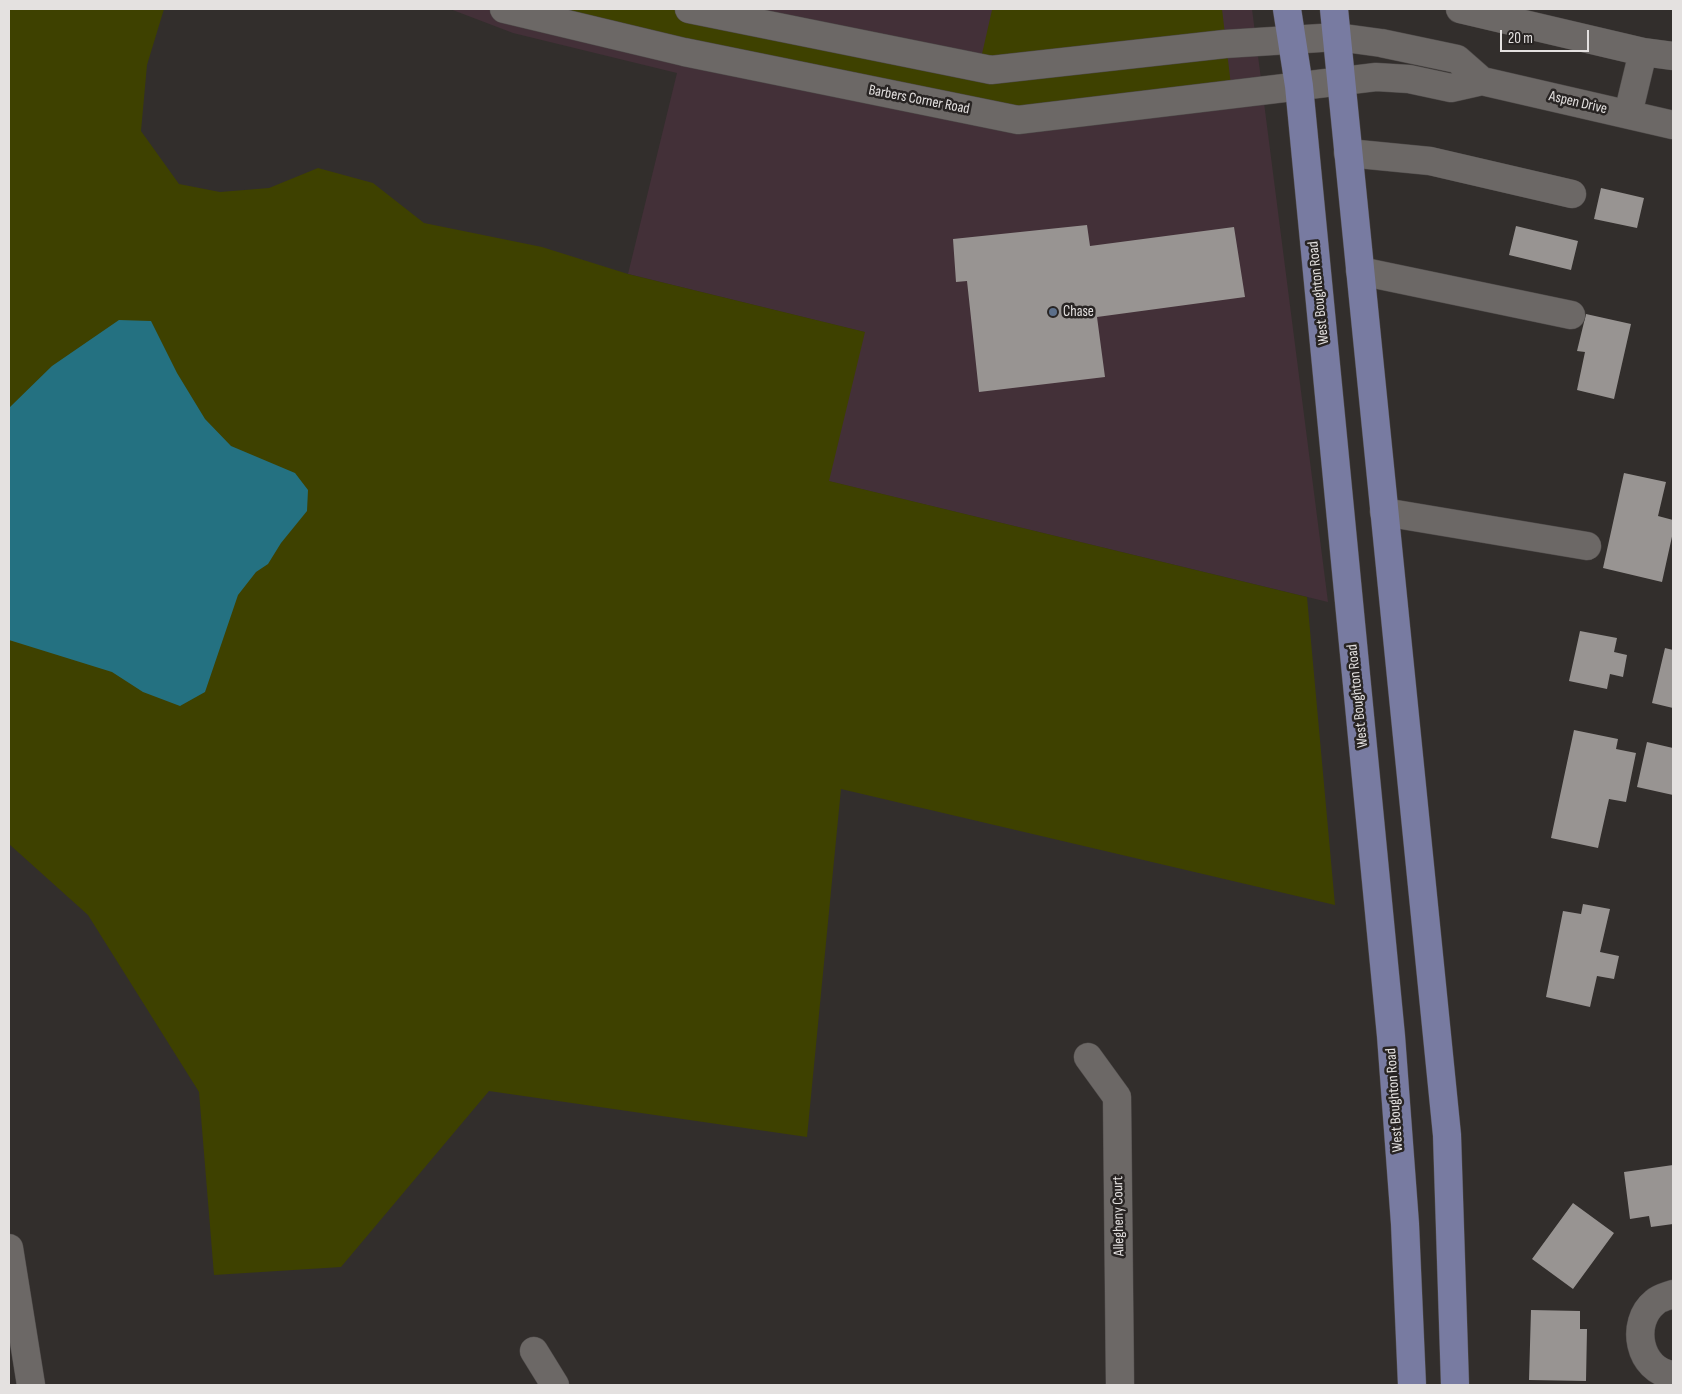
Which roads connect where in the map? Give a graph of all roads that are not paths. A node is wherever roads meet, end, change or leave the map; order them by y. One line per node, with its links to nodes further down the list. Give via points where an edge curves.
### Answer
1 (504, 9): 12 (street, Barbers Corner Road, via 684,52 1018,120)
2 (689, 9): 7 (street, via 990,70)
3 (1287, 9): 7 (main road, West Boughton Road)
4 (1334, 9): 6 (main road)
5 (1460, 9): 8 (street)
6 (1337, 37): 7 (street); 10 (main road); 11 (street, Aspen Drive, via 1457,59)
7 (1293, 38): 12 (main road, West Boughton Road)
8 (1643, 52): 9 (street); 13 (street)
9 (1673, 56)
10 (1341, 81): 11 (street, Aspen Drive, via 1376,77 1409,79 1452,88); 12 (street, Barbers Corner Road); 15 (main road)
11 (1482, 81): 13 (street, Aspen Drive)
12 (1299, 86): 29 (main road, West Boughton Road, via 1391,1036 1405,1224)
13 (1628, 114): 14 (street, Aspen Drive)
14 (1673, 126)
15 (1348, 153): 16 (street, via 1430,161); 17 (main road)
16 (1572, 194)
17 (1360, 271): 18 (street); 19 (main road)
18 (1571, 314)
19 (1384, 512): 20 (street); 30 (main road, via 1447,1135)
20 (1587, 546)
21 (1088, 1057): 28 (street, Allegheny Court, via 1117,1097)
22 (9, 1248): 26 (street)
23 (1673, 1294): 25 (street, via 1655,1302 1644,1317 1640,1336 1643,1355 1651,1366)
24 (534, 1351): 27 (street)
25 (1673, 1375)
26 (30, 1385)
27 (555, 1385)
28 (1120, 1385)
29 (1412, 1385)
30 (1455, 1385)

